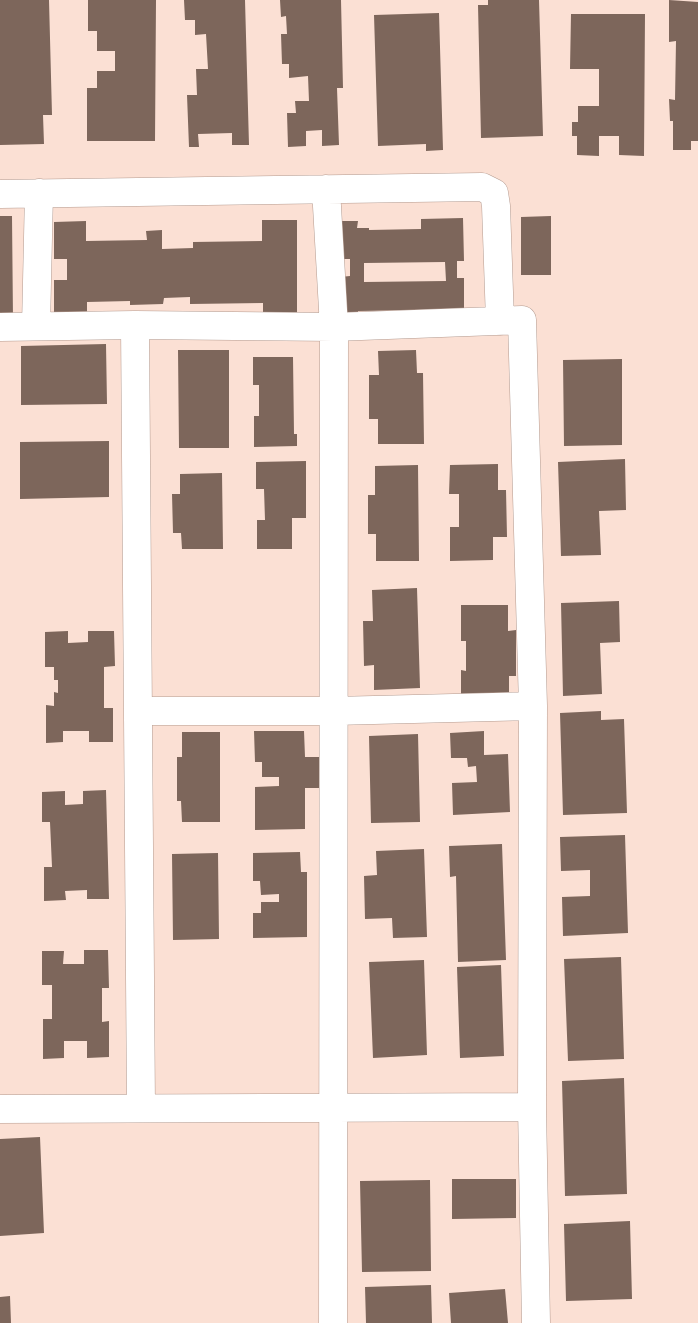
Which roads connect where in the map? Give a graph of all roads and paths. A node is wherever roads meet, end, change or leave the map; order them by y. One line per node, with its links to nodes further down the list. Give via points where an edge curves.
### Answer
1 (326, 189): 2 (lane); 4 (lane, via 482,187 494,193); 8 (lane)
2 (39, 193): 3 (lane); 6 (lane)
3 (0, 194)
4 (500, 320): 8 (lane); 9 (lane, via 522,320)
5 (135, 324): 6 (lane); 8 (lane); 10 (lane)
6 (36, 326): 7 (lane)
7 (0, 327)
8 (334, 327): 11 (lane)
9 (533, 706): 11 (lane); 12 (lane)
10 (138, 711): 11 (lane); 14 (lane)
11 (334, 711): 15 (lane)
12 (532, 1107): 15 (lane); 17 (lane)
13 (0, 1108): 14 (lane)
14 (141, 1108): 15 (lane)
15 (332, 1108): 16 (lane)
16 (332, 1323)
17 (536, 1323)

